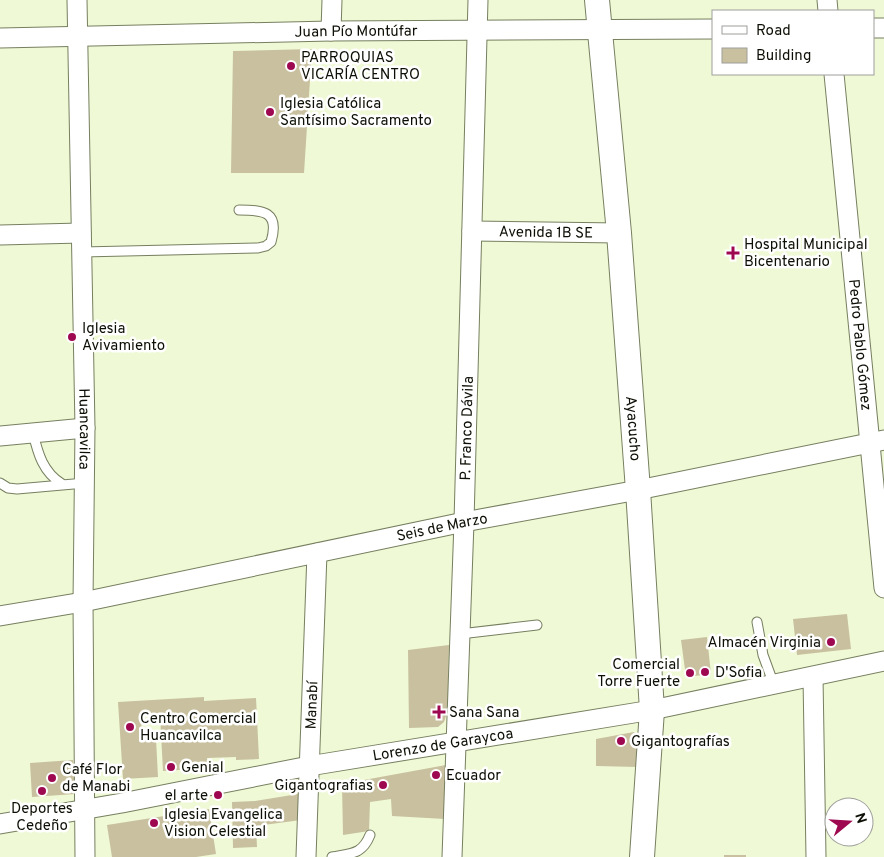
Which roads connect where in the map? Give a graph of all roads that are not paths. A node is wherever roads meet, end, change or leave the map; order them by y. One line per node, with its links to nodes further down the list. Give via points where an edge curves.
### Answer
1 (77, 0): 9 (street, Huancavilca)
2 (332, 0): 8 (street)
3 (478, 0): 7 (street, P. Franco Dávila)
4 (597, 0): 5 (street, Ayacucho)
5 (600, 29): 6 (street, Juan Pío Montúfar); 7 (street, Juan Pío Montúfar); 14 (street, Ayacucho)
6 (712, 29)
7 (478, 30): 8 (street, Juan Pío Montúfar); 13 (street, P. Franco Dávila)
8 (331, 31): 9 (street, Juan Pío Montúfar)
9 (79, 37): 10 (street, Juan Pío Montúfar); 16 (street, Huancavilca)
10 (0, 38)
11 (834, 75): 20 (street, Pedro Pablo Gómez)
12 (238, 210): 16 (lane, via 267,212 273,226 271,242 258,248)
13 (472, 230): 14 (street, Avenida 1B SE); 25 (street, P. Franco Dávila)
14 (619, 233): 24 (street, Ayacucho)
15 (0, 235): 16 (street)
16 (81, 242): 17 (street, Huancavilca)
17 (85, 428): 18 (street); 22 (street, Huancavilca)
18 (33, 433): 19 (street); 23 (lane, via 48,473)
19 (0, 436)
20 (877, 441): 24 (street, Seis de Marzo); 27 (street, Pedro Pablo Gómez)
21 (0, 482): 23 (lane, via 8,488 17,489)
22 (85, 482): 23 (lane); 28 (street, Huancavilca)
23 (62, 484)
24 (638, 490): 25 (street, Seis de Marzo); 36 (street, Ayacucho)
25 (464, 522): 26 (street, Seis de Marzo); 32 (street, P. Franco Dávila)
26 (317, 553): 28 (street, Seis de Marzo); 38 (street, Manabí)
27 (884, 588)
28 (83, 602): 29 (street, Seis de Marzo); 39 (street, Huancavilca)
29 (0, 616)
30 (757, 622): 35 (lane, via 763,654)
31 (537, 625): 32 (lane)
32 (460, 634): 37 (street, P. Franco Dávila)
33 (884, 661): 34 (street, Lorenzo de Garaycoa)
34 (813, 677): 35 (street, Lorenzo de Garaycoa); 47 (street)
35 (774, 685): 36 (street, Lorenzo de Garaycoa)
36 (652, 710): 37 (street, Lorenzo de Garaycoa); 46 (street, Ayacucho)
37 (456, 742): 38 (street, Lorenzo de Garaycoa); 45 (street, P. Franco Dávila)
38 (309, 766): 39 (street, Lorenzo de Garaycoa); 43 (street, Manabí)
39 (86, 809): 40 (street, Lorenzo de Garaycoa); 42 (street, Huancavilca)
40 (0, 824)
41 (370, 835): 44 (lane, via 362,849)
42 (85, 857)
43 (306, 857)
44 (332, 857)
45 (452, 857)
46 (642, 857)
47 (816, 857)

